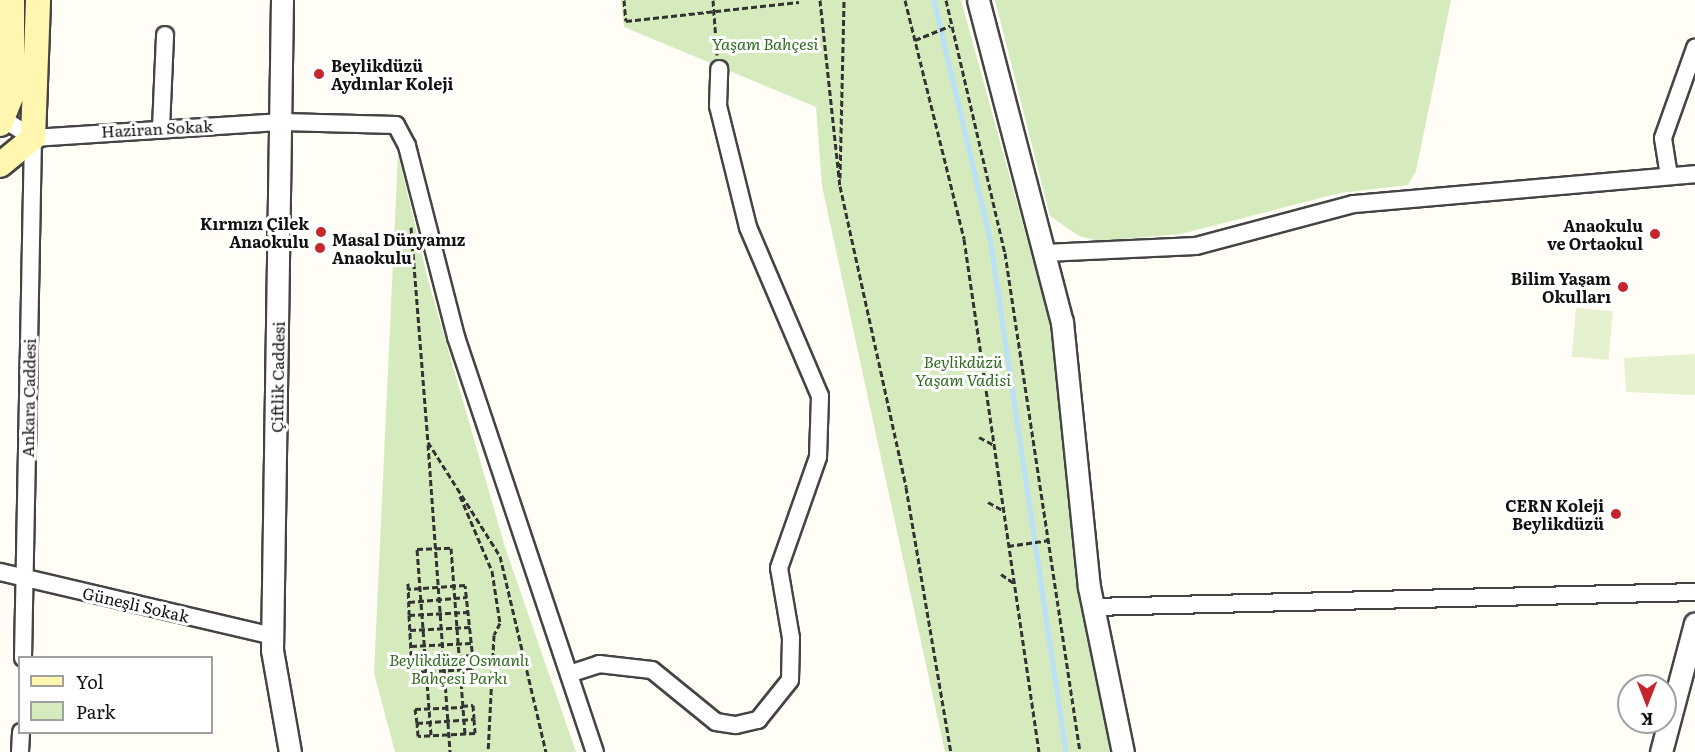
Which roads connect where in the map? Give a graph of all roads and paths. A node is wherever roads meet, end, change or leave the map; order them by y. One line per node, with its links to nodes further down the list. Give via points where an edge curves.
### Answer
1 (12, 0): 18 (main road, via 12,94)
2 (38, 0): 21 (main road)
3 (282, 0): 19 (street, Çiftlik Caddesi)
4 (624, 0): 12 (path, via 627,21)
5 (712, 0): 12 (path)
6 (820, 0): 25 (path)
7 (844, 0): 25 (path)
8 (905, 0): 15 (path)
9 (946, 0): 14 (path)
10 (978, 0): 27 (street)
11 (799, 2): 12 (path)
12 (714, 11): 17 (path)
13 (165, 35): 20 (street)
14 (955, 39): 15 (path, via 949,23); 34 (path, via 1005,253)
15 (915, 41): 30 (path, via 964,239)
16 (1695, 48): 24 (street, via 1664,138)
17 (719, 69): 79 (street, via 718,106 748,227 820,396 818,457 779,568 790,638 790,680 765,714 736,725 716,722 652,670 599,664)
18 (2, 122): 21 (street)
19 (282, 122): 20 (street, Haziran Sokak); 64 (street, Çiftlik Caddesi); 79 (street, Haziran Sokak, via 380,120 404,133 456,338)
20 (161, 128): 21 (street, Haziran Sokak)
21 (33, 138): 22 (main road); 39 (street, Ankara Caddesi)
22 (0, 165)
23 (1695, 174): 24 (street)
24 (1669, 176): 27 (street, via 1551,191 1354,204 1160,251)
25 (840, 186): 98 (path, via 906,487)
26 (413, 220): 29 (path, via 408,239)
27 (1045, 254): 52 (street, via 1062,322)
28 (979, 437): 30 (path)
29 (428, 442): 31 (path); 36 (path)
30 (994, 445): 33 (path)
31 (457, 491): 95 (path, via 492,571 497,597 500,623 494,635); 96 (path, via 484,524 500,556)
32 (988, 502): 33 (path)
33 (1004, 511): 35 (path)
34 (1050, 540): 35 (path); 100 (path)
35 (1008, 546): 41 (path)
36 (434, 549): 42 (path, via 451,548); 43 (path); 45 (path, via 417,549)
37 (0, 572): 39 (street, Güneşli Sokak)
38 (1001, 574): 41 (path)
39 (25, 578): 64 (street, Güneşli Sokak); 71 (street, Ankara Caddesi)
40 (408, 583): 44 (path)
41 (1014, 583): 99 (path)
42 (454, 586): 43 (path); 47 (path, via 465,585); 48 (path)
43 (437, 587): 45 (path); 49 (path)
44 (408, 589): 45 (path); 51 (path)
45 (419, 589): 50 (path)
46 (1695, 592): 52 (street)
47 (467, 597): 48 (path); 54 (path)
48 (454, 599): 49 (path); 53 (path)
49 (438, 600): 50 (path); 55 (path)
50 (421, 601): 51 (path); 57 (path)
51 (408, 602): 56 (path)
52 (1092, 607): 101 (street)
53 (456, 612): 54 (path); 55 (path); 59 (path)
54 (468, 612): 60 (path)
55 (439, 614): 57 (path); 61 (path)
56 (409, 615): 57 (path); 63 (path)
57 (422, 615): 62 (path)
58 (1695, 623): 102 (street)
59 (456, 627): 60 (path); 61 (path); 65 (path)
60 (470, 627): 66 (path)
61 (440, 628): 62 (path); 67 (path)
62 (423, 629): 63 (path); 68 (path)
63 (410, 630): 69 (path)
64 (272, 636): 93 (street, Çiftlik Caddesi)
65 (458, 643): 66 (path); 67 (path); 72 (path)
66 (471, 643): 70 (path)
67 (442, 644): 68 (path); 73 (path)
68 (424, 645): 69 (path); 74 (path)
69 (411, 646): 75 (path)
70 (473, 655): 72 (path); 76 (path, via 474,669)
71 (23, 656)
72 (458, 656): 73 (path); 76 (path)
73 (443, 657): 74 (path); 78 (path)
74 (425, 659): 75 (path); 77 (path)
75 (412, 660): 77 (path, via 412,672)
76 (460, 670): 78 (path); 80 (path)
77 (426, 671): 78 (path); 82 (path)
78 (444, 671): 81 (path)
79 (569, 674): 97 (street, Haziran Sokak)
80 (463, 707): 81 (path); 83 (path, via 473,705); 84 (path)
81 (447, 708): 82 (path); 85 (path)
82 (429, 709): 86 (path); 87 (path, via 416,709)
83 (474, 719): 84 (path); 88 (path, via 475,733)
84 (463, 720): 85 (path); 88 (path)
85 (448, 721): 86 (path); 90 (path)
86 (430, 722): 87 (path); 91 (path)
87 (417, 723): 91 (path, via 418,736)
88 (465, 733): 90 (path)
89 (21, 734): 92 (street)
90 (448, 734): 91 (path); 94 (path)
91 (431, 735)
92 (20, 752)
93 (290, 752)
94 (450, 752)
95 (488, 752)
96 (546, 752)
97 (595, 752)
98 (951, 752)
99 (1039, 752)
100 (1080, 752)
101 (1123, 752)
102 (1661, 752)

